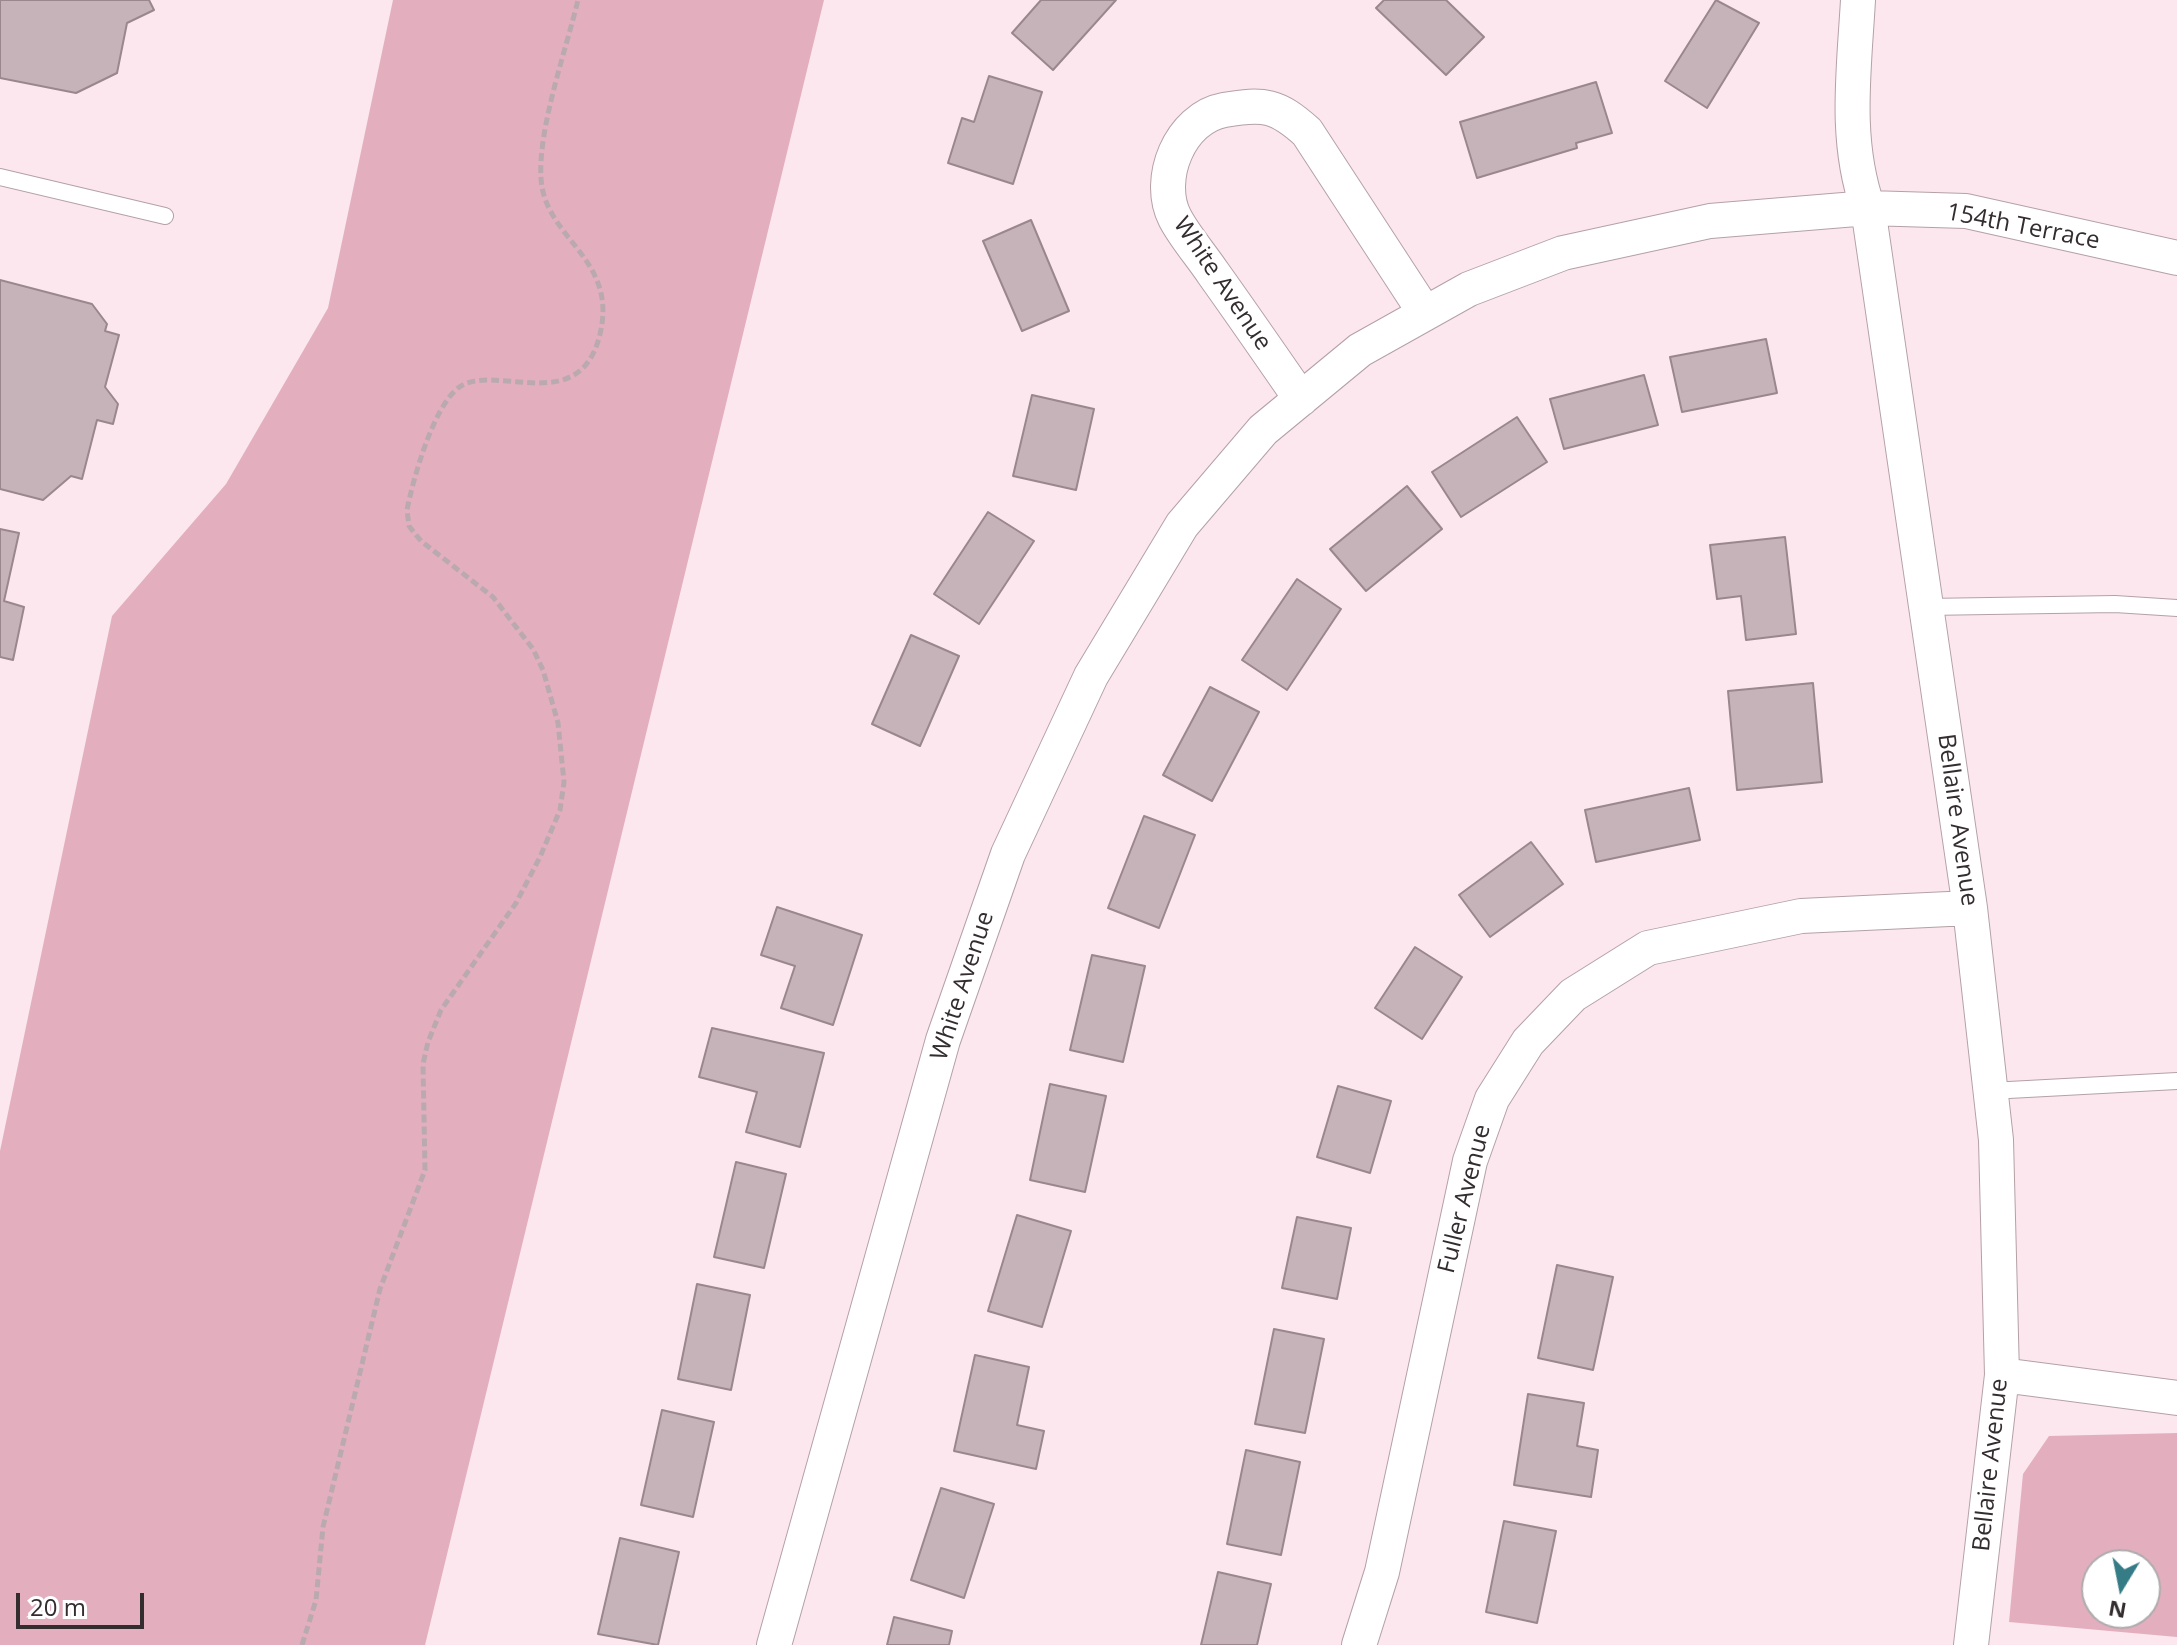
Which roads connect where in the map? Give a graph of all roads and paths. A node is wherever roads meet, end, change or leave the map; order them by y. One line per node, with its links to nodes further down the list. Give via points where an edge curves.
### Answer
1 (578, 0): 16 (path, via 545,137 541,180 549,205 601,286 599,339 586,363 561,380 536,385 486,380 459,386 442,407 407,510 409,526 421,541 493,597 538,659 562,753 560,810 516,903 441,1010 428,1042 423,1064 425,1170 380,1289 323,1527 313,1614)
2 (1858, 0): 4 (street, Bellaire Avenue, via 1852,112 1855,171)
3 (0, 177): 5 (lane)
4 (1868, 208): 6 (street, 154th Terrace, via 1966,211); 7 (street, White Avenue, via 1710,221 1563,253 1469,289); 9 (street, Bellaire Avenue)
5 (165, 216)
6 (2177, 258)
7 (1425, 313): 8 (street, White Avenue, via 1360,350); 8 (street, White Avenue, via 1307,132 1284,111 1244,108 1195,122 1179,144 1169,175 1174,216)
8 (1301, 399): 17 (street, White Avenue, via 1263,430 1182,525 1091,676 1008,854 943,1040)
9 (1926, 607): 10 (lane); 11 (street, Bellaire Avenue)
10 (2177, 608)
11 (1970, 908): 13 (street, Bellaire Avenue); 18 (street, Fuller Avenue, via 1801,916 1648,948 1573,995 1528,1042 1492,1099 1470,1161 1382,1572)
12 (2177, 1081): 13 (lane)
13 (1990, 1091): 14 (street, Bellaire Avenue)
14 (2002, 1375): 15 (street); 19 (street, Bellaire Avenue)
15 (2177, 1398)
16 (302, 1645)
17 (774, 1645)
18 (1359, 1645)
19 (1971, 1645)

